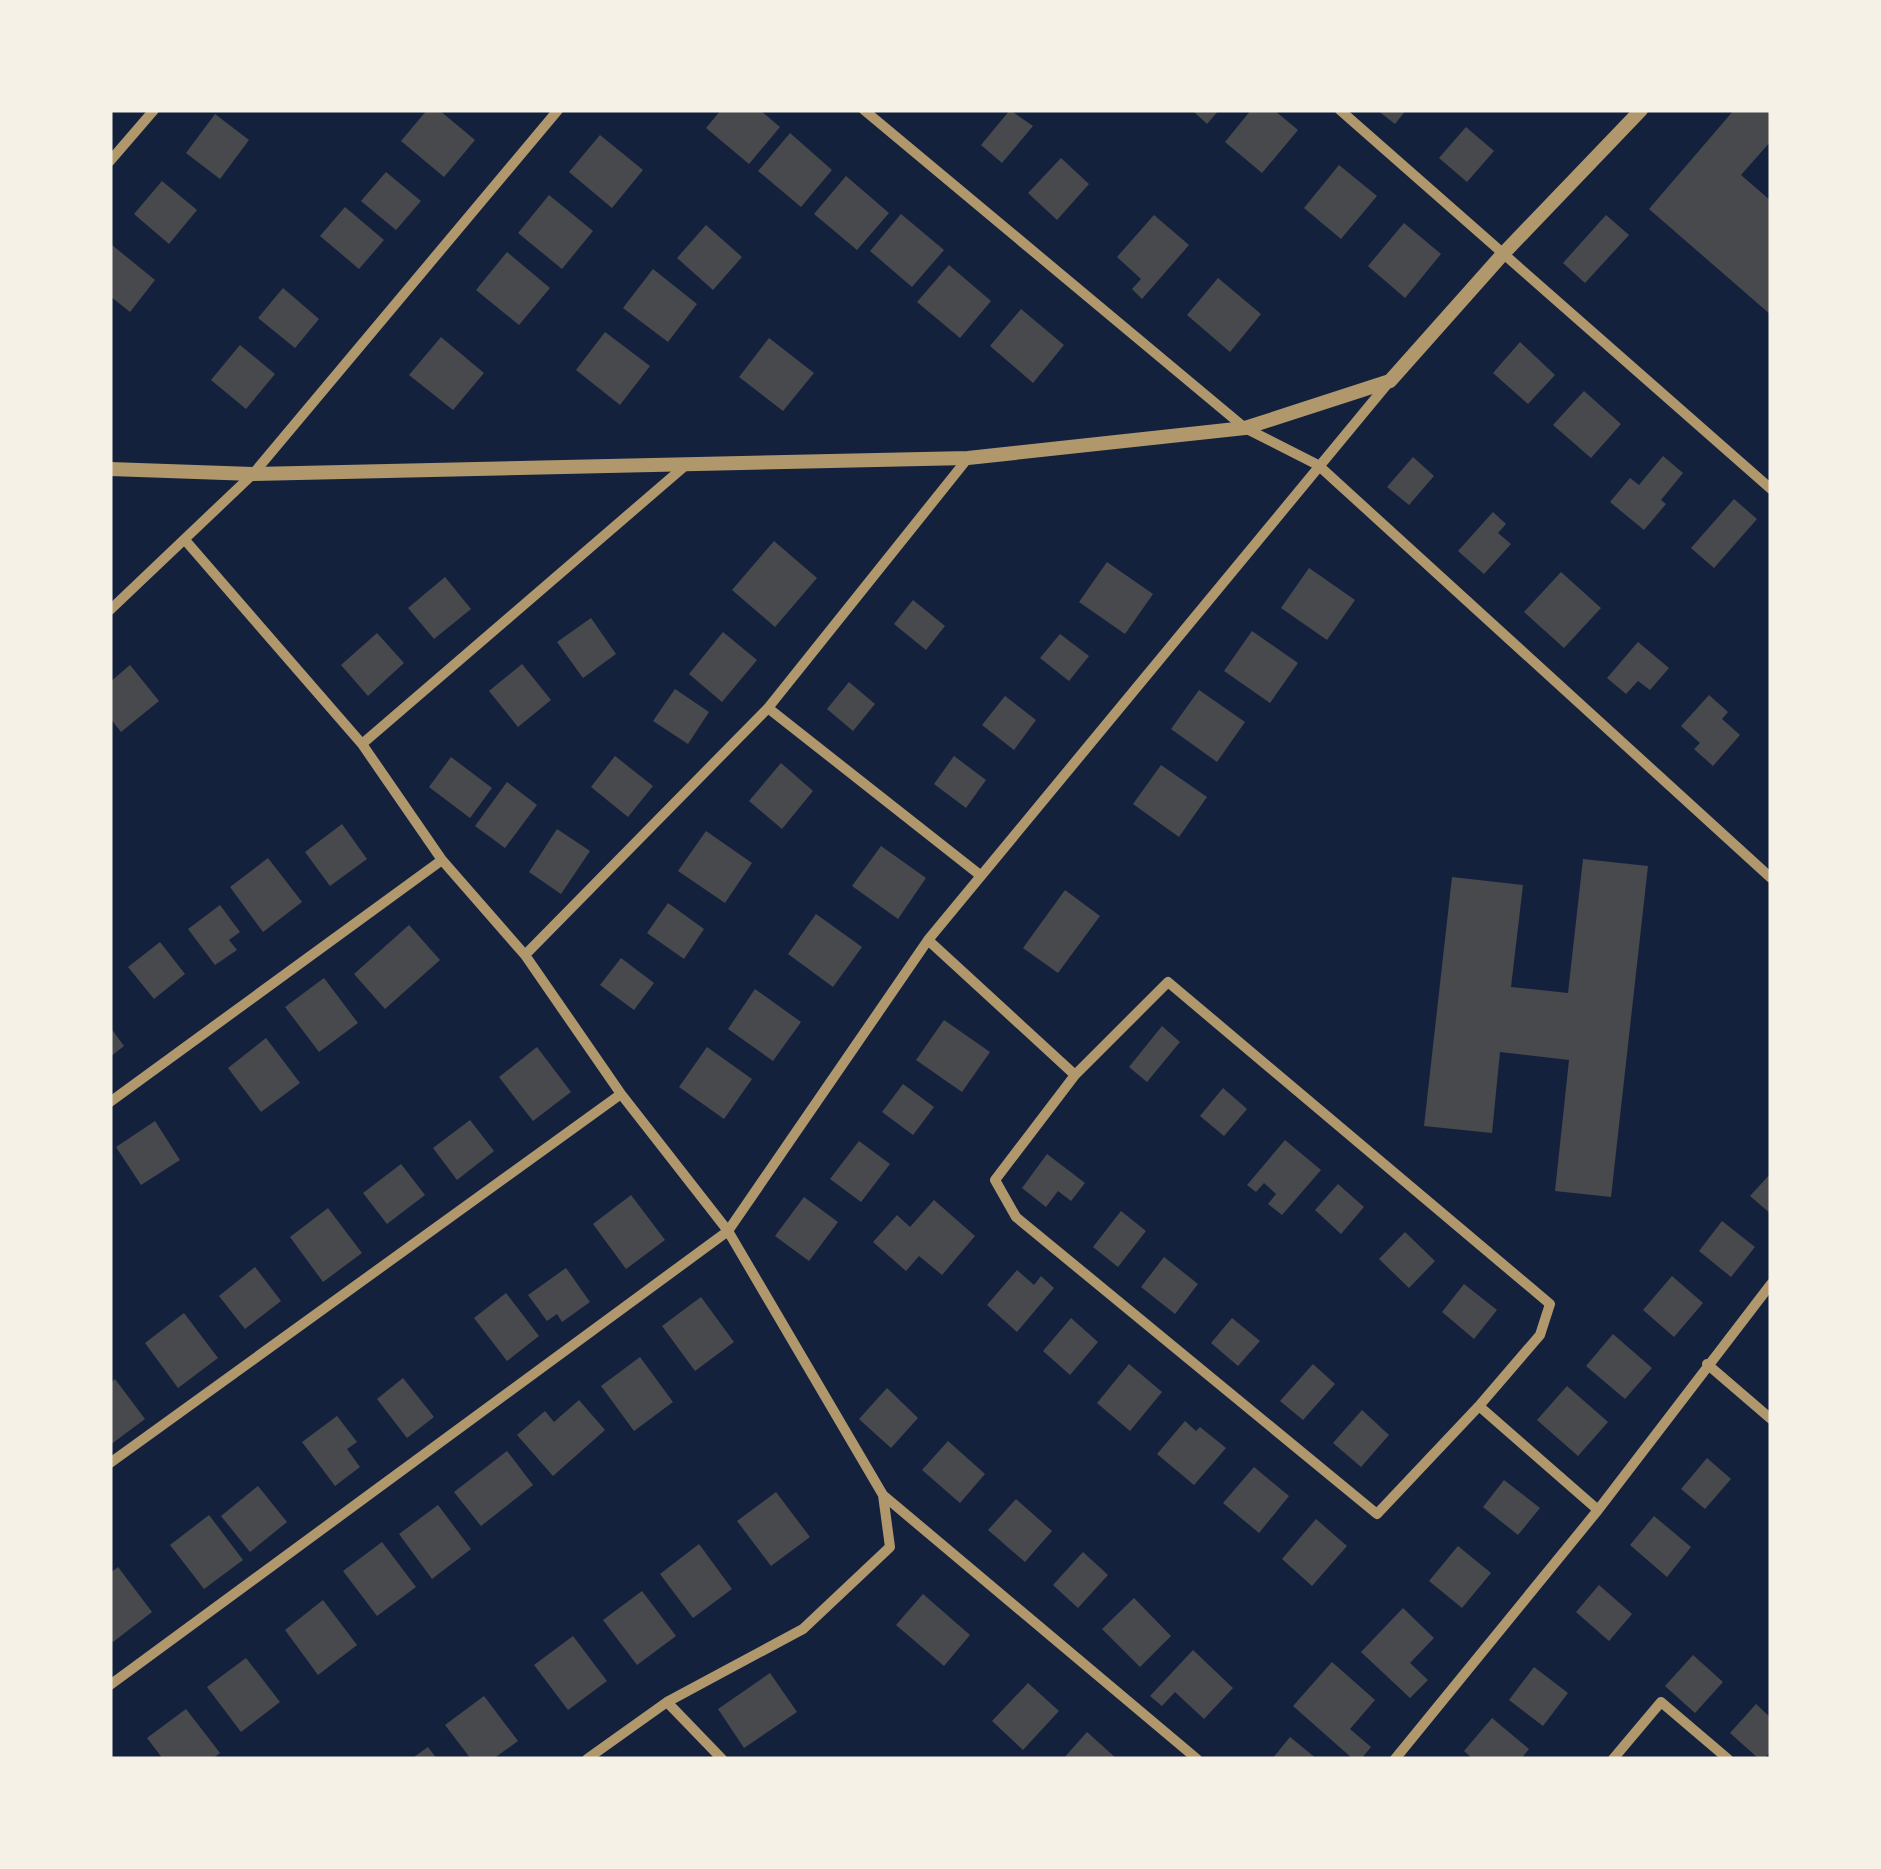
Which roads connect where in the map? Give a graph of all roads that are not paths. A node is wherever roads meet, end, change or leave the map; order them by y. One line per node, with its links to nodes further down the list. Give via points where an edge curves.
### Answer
1 (154, 110): 6 (street)
2 (558, 110): 14 (street)
3 (864, 110): 9 (street)
4 (1340, 110): 7 (street)
5 (1641, 110): 7 (street)
6 (110, 160)
7 (1502, 254): 8 (street); 15 (street)
8 (1390, 381): 9 (street); 12 (street)
9 (1245, 428): 10 (street); 12 (street)
10 (968, 458): 11 (street); 18 (street)
11 (686, 465): 14 (street); 19 (street)
12 (1318, 465): 21 (street); 22 (street)
13 (110, 469): 14 (street)
14 (253, 474): 16 (street)
15 (1771, 489)
16 (185, 540): 17 (street); 19 (street)
17 (110, 610)
18 (768, 708): 21 (street); 24 (street)
19 (362, 744): 20 (street)
20 (442, 860): 24 (street); 27 (street)
21 (980, 875): 23 (street)
22 (1771, 878)
23 (928, 940): 25 (street); 28 (street)
24 (524, 956): 26 (street)
25 (1075, 1075): 31 (street, via 1168,982 1550,1304 1540,1334); 31 (street, via 996,1180 1016,1217 1378,1514)
26 (621, 1094): 28 (street); 33 (street)
27 (110, 1102)
28 (728, 1231): 34 (street); 36 (street)
29 (1771, 1284): 30 (street)
30 (1707, 1364): 32 (street); 35 (street)
31 (1478, 1406): 35 (street)
32 (1771, 1419)
33 (110, 1463)
34 (883, 1495): 37 (street, via 890,1547 803,1629); 40 (street)
35 (1598, 1510): 41 (street)
36 (110, 1685)
37 (666, 1702): 38 (street); 39 (street)
38 (588, 1759)
39 (722, 1759)
40 (1197, 1759)
41 (1396, 1759)
42 (1613, 1759): 43 (street, via 1660,1702)
43 (1728, 1759)

